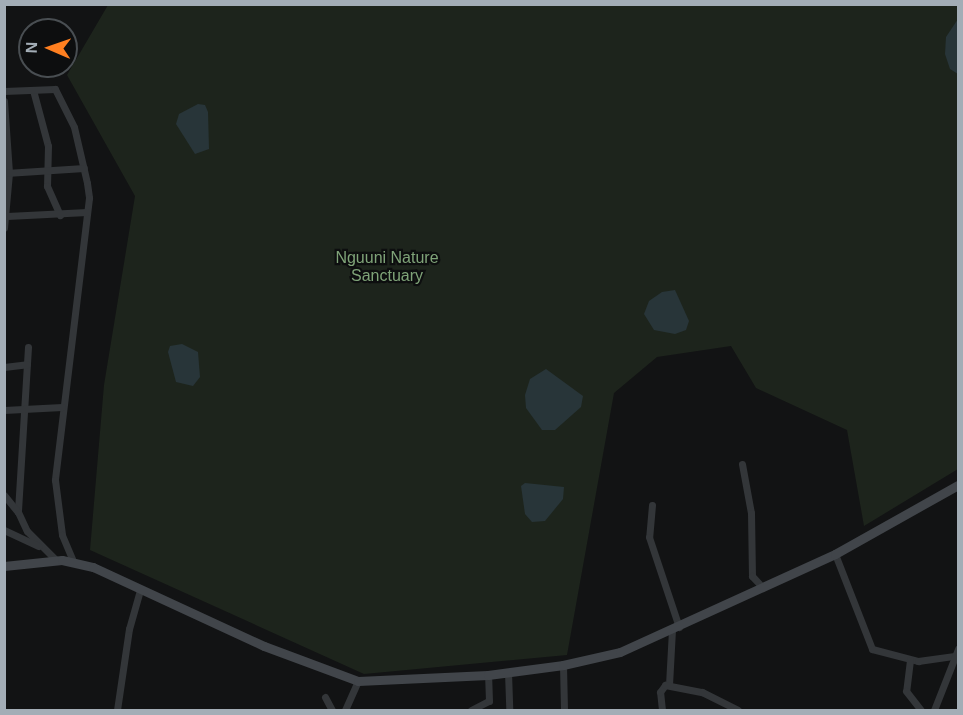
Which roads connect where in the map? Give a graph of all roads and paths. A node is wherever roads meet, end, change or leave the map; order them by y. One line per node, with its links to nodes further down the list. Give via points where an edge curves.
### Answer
1 (33, 90): 2 (street); 5 (street, via 56,89 74,127); 6 (street, via 48,146)
2 (4, 91)
3 (4, 101): 4 (street, via 8,115)
4 (5, 130): 7 (street)
5 (84, 168): 6 (street); 8 (street)
6 (46, 171): 7 (street); 9 (street, via 48,190)
7 (7, 173): 10 (street)
8 (87, 212): 9 (street); 15 (street)
9 (60, 214): 10 (street)
10 (7, 216): 11 (street)
11 (4, 228)
12 (28, 346): 13 (street)
13 (27, 364): 14 (street); 16 (street)
14 (4, 367)
15 (62, 407): 16 (street); 27 (street, via 56,493 62,535)
16 (23, 408): 17 (street); 22 (street)
17 (4, 410)
18 (742, 464): 29 (street, via 751,513 752,576)
19 (958, 484): 25 (main road)
20 (4, 495): 22 (street)
21 (652, 505): 31 (street, via 649,537)
22 (18, 512): 24 (street, via 27,531)
23 (4, 530): 24 (street)
24 (43, 548): 26 (street)
25 (835, 554): 29 (main road); 33 (street, via 870,646 878,653)
26 (57, 561): 27 (main road); 28 (main road)
27 (73, 561): 30 (main road)
28 (5, 568)
29 (763, 588): 31 (main road)
30 (140, 590): 37 (main road, via 295,659); 40 (street, via 129,629)
31 (676, 628): 34 (main road, via 610,655); 38 (street)
32 (957, 652): 33 (street); 49 (street)
33 (910, 660): 48 (street, via 906,691)
34 (563, 665): 35 (main road); 45 (street)
35 (508, 672): 36 (main road); 44 (street)
36 (488, 675): 37 (main road); 43 (street, via 489,701)
37 (358, 681): 42 (street)
38 (669, 685): 46 (street, via 661,688); 47 (street, via 702,692)
39 (325, 697): 41 (street)
40 (117, 711)
41 (332, 711)
42 (345, 711)
43 (471, 711)
44 (509, 711)
45 (564, 711)
46 (662, 711)
47 (738, 711)
48 (921, 711)
49 (934, 711)

